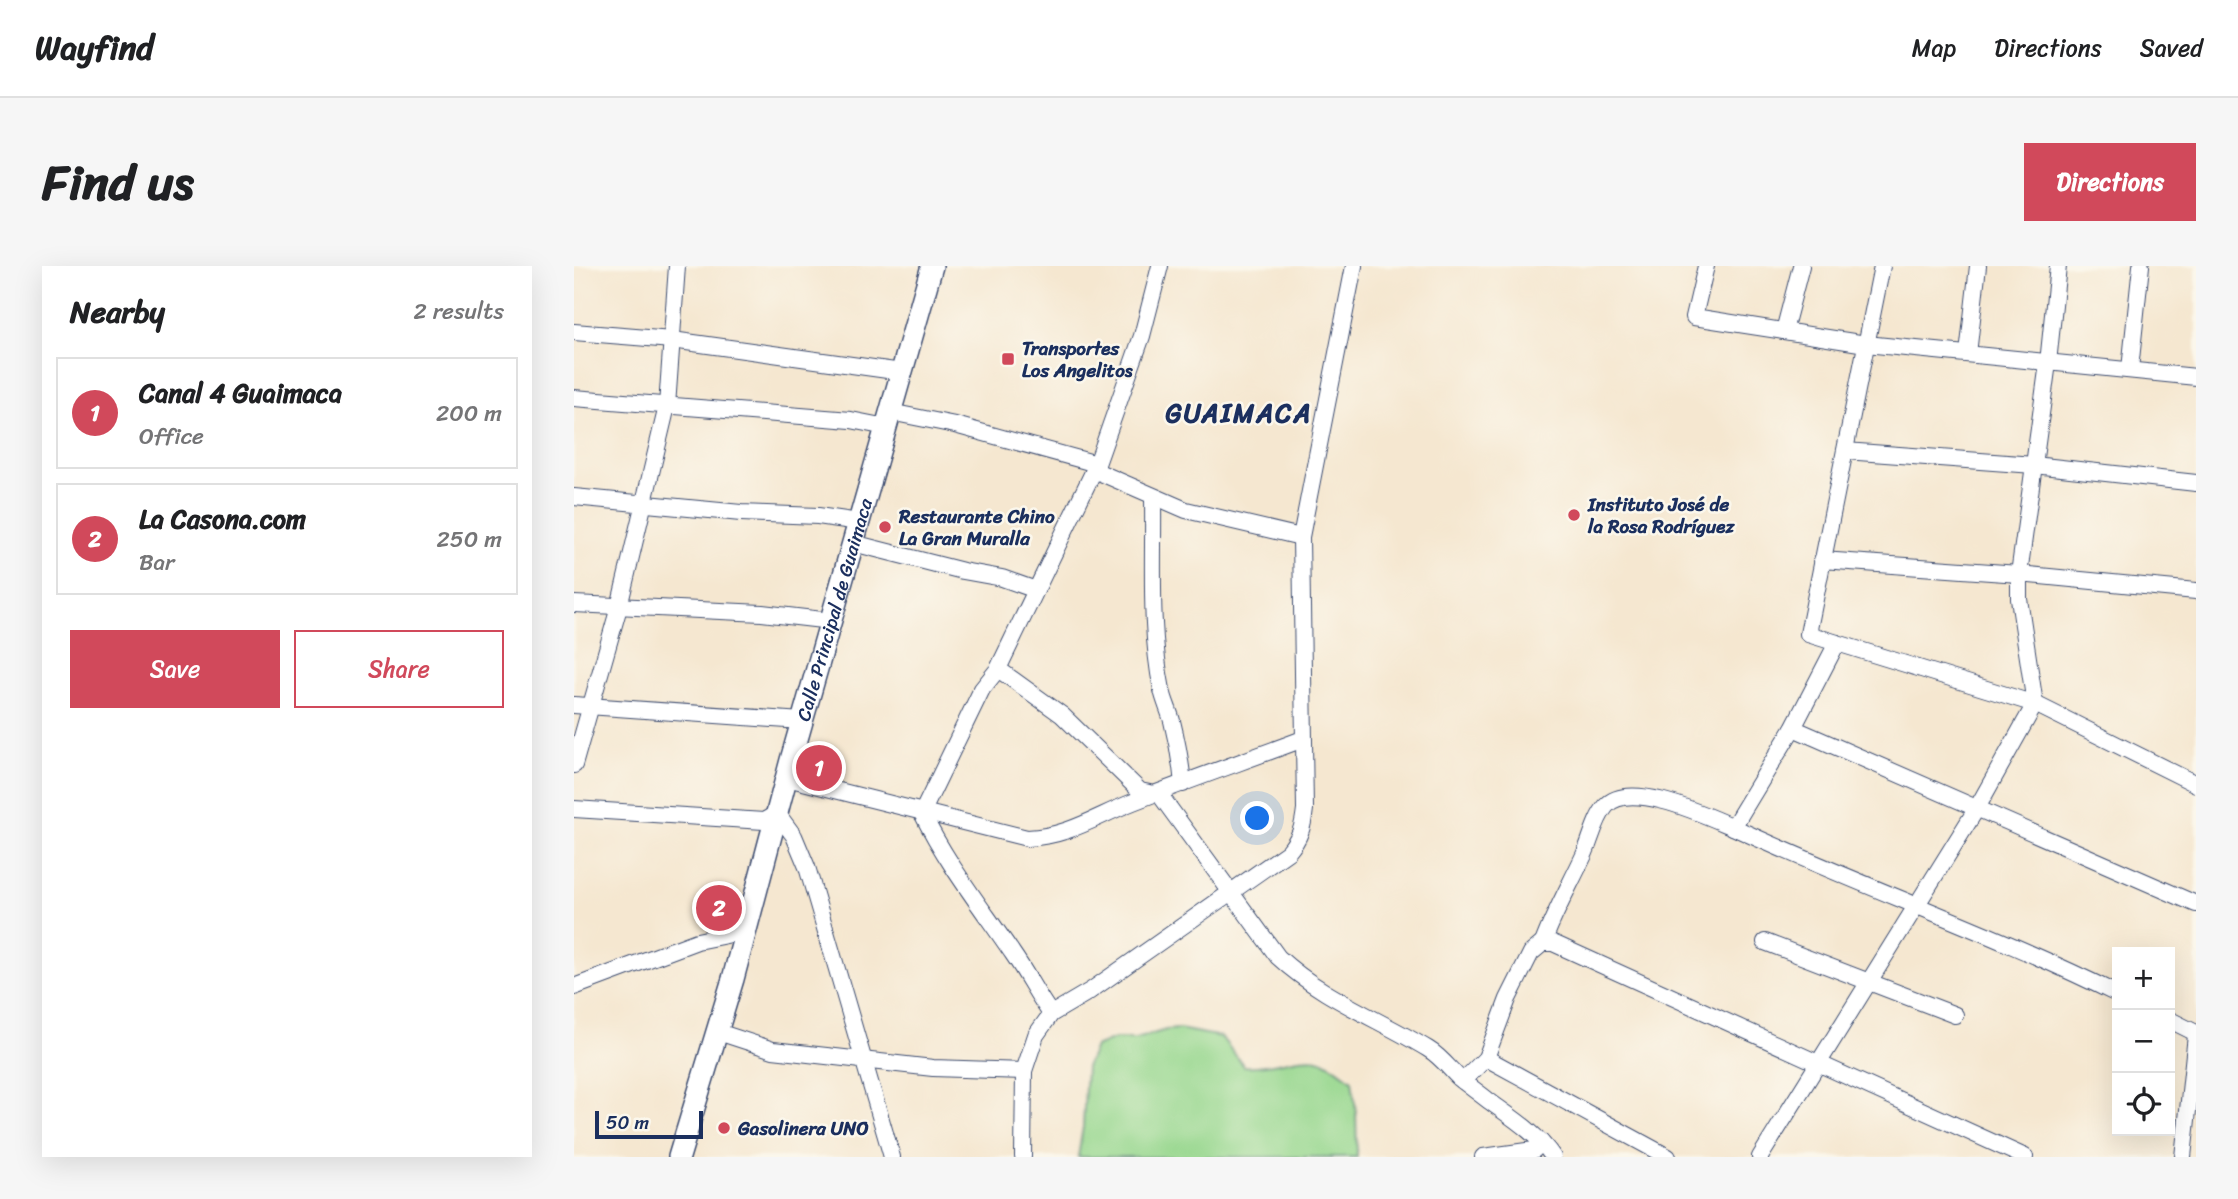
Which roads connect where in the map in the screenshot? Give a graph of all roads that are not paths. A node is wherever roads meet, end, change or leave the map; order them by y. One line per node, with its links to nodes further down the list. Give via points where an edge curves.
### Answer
1 (677, 266): 13 (street)
2 (932, 266): 18 (main road, Calle Principal de Guaimaca)
3 (1160, 266): 25 (street, via 1142,336)
4 (1353, 266): 31 (street)
5 (1706, 266): 11 (street, via 1694,317)
6 (1801, 266): 11 (street)
7 (1882, 266): 14 (street)
8 (1978, 266): 15 (street)
9 (2058, 266): 16 (street)
10 (2141, 266): 17 (street)
11 (1784, 331): 14 (street)
12 (574, 332): 13 (street)
13 (672, 340): 18 (street); 21 (street)
14 (1866, 344): 15 (street); 23 (street)
15 (1968, 354): 16 (street)
16 (2048, 363): 17 (street); 24 (street)
17 (2130, 369): 19 (street)
18 (902, 372): 22 (main road, Calle Principal de Guaimaca)
19 (2196, 377)
20 (574, 398): 21 (street)
21 (667, 406): 22 (street); 29 (street)
22 (888, 419): 25 (street, via 955,425); 30 (main road, Calle Principal de Guaimaca)
23 (1845, 451): 24 (street); 32 (street)
24 (2034, 464): 26 (street); 33 (street)
25 (1096, 467): 28 (street); 34 (street)
26 (2196, 482)
27 (574, 497): 29 (street)
28 (1153, 497): 31 (street, via 1186,510); 49 (street, via 1152,601 1162,690)
29 (643, 502): 30 (street, via 818,516); 37 (street)
30 (856, 532): 34 (street, via 963,571); 38 (main road, Calle Principal de Guaimaca)
31 (1301, 537): 46 (street)
32 (1822, 560): 33 (street); 39 (street, via 1808,631 1810,636)
33 (2019, 573): 35 (street); 41 (street)
34 (1036, 590): 40 (street)
35 (2196, 591)
36 (574, 604): 37 (street)
37 (619, 607): 38 (street); 43 (street)
38 (831, 621): 44 (main road, Calle Principal de Guaimaca)
39 (1837, 643): 41 (street); 45 (street)
40 (998, 668): 51 (street, via 1062,715 1140,791); 55 (street, via 982,689)
41 (2035, 704): 50 (street); 53 (street)
42 (574, 705): 43 (street)
43 (591, 706): 44 (street); 47 (street)
44 (802, 721): 48 (main road, Calle Principal de Guaimaca)
45 (1793, 727): 53 (street); 56 (street)
46 (1303, 739): 49 (street); 57 (street, via 1305,808 1299,839 1288,852)
47 (574, 765)
48 (787, 778): 54 (main road, Calle Principal de Guaimaca); 55 (street)
49 (1183, 784): 51 (street)
50 (2196, 784)
51 (1156, 794): 55 (street, via 1074,829 1027,838); 57 (street)
52 (574, 808): 54 (street, via 764,821)
53 (1978, 808): 58 (street); 59 (street)
54 (777, 813): 60 (main road, Calle Principal de Guaimaca); 72 (street, via 794,836 807,867)
55 (922, 813): 66 (street, via 939,848)
56 (1733, 827): 59 (street); 62 (street, via 1665,801 1629,797 1613,801 1600,816)
57 (1231, 891): 66 (street); 75 (street, via 1291,970 1357,1012 1432,1051)
58 (2196, 904)
59 (1916, 905): 63 (street); 65 (street)
60 (746, 931): 64 (street, via 697,940); 69 (main road, Calle Principal de Guaimaca)
61 (1765, 942): 63 (street)
62 (1543, 943): 71 (street, via 1531,953 1508,999); 73 (street, via 1553,943)
63 (1869, 982): 67 (street); 73 (street)
64 (574, 986)
65 (2112, 992)
66 (1051, 1014): 74 (street, via 1036,1035)
67 (1955, 1015)
68 (2175, 1023): 70 (street)
69 (718, 1032): 72 (street, via 773,1050); 78 (main road, Calle Principal de Guaimaca)
70 (2196, 1034): 76 (street)
71 (1486, 1058): 75 (street); 83 (street)
72 (864, 1060): 74 (street); 79 (street)
73 (1818, 1062): 84 (street); 85 (street)
74 (1024, 1071): 80 (street)
75 (1463, 1081): 77 (street)
76 (2191, 1136): 86 (street)
77 (1541, 1142): 81 (street, via 1534,1150); 82 (street)
78 (680, 1157)
79 (892, 1157)
80 (1023, 1157)
81 (1483, 1157)
82 (1553, 1157)
83 (1668, 1157)
84 (1760, 1157)
85 (2025, 1157)
86 (2183, 1157)

